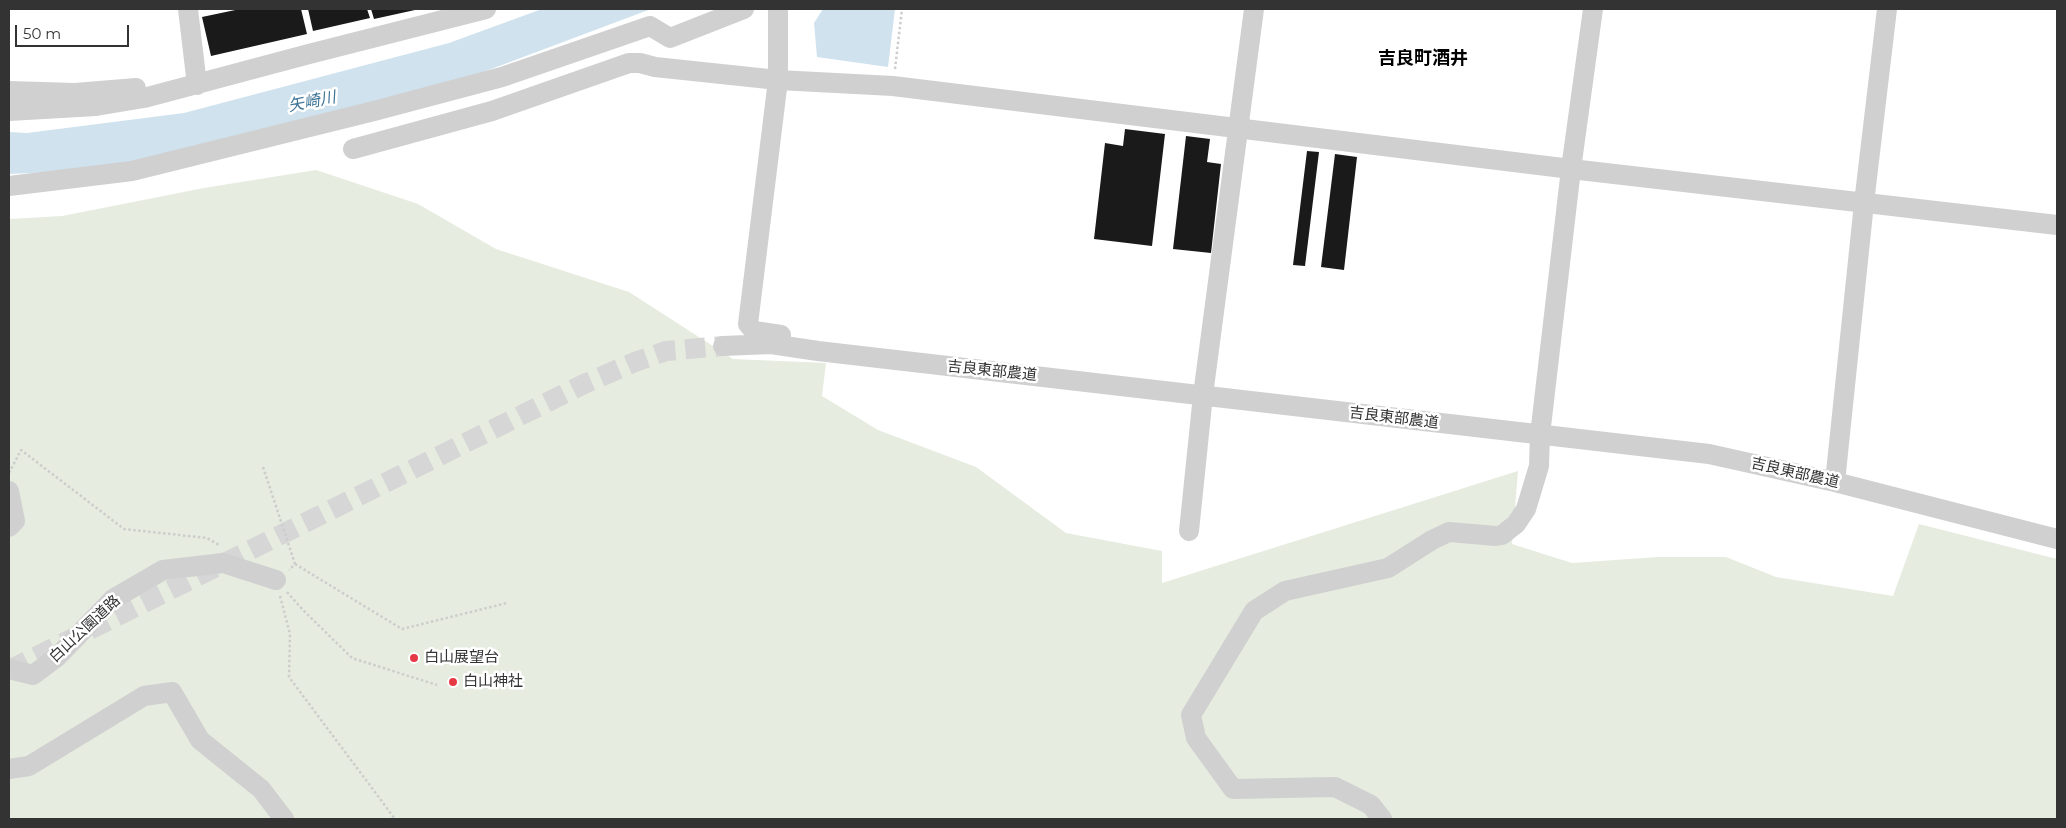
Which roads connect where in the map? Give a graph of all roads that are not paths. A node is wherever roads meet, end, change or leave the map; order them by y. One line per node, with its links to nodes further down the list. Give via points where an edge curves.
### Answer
1 (188, 9): 8 (street)
2 (486, 9): 8 (street)
3 (744, 9): 15 (street, via 670,38 650,26 502,77 132,171)
4 (778, 9): 9 (street)
5 (1254, 9): 12 (street)
6 (1593, 9): 14 (street)
7 (1887, 9): 16 (street)
8 (197, 79): 10 (street, via 74,93); 11 (street, via 144,98 96,106)
9 (778, 80): 12 (street, via 893,86); 13 (street, via 629,63 492,111); 19 (street, via 748,324 754,331 807,340)
10 (9, 91)
11 (9, 111)
12 (1239, 128): 14 (street); 20 (street)
13 (353, 150)
14 (1571, 169): 16 (street); 21 (street)
15 (9, 186)
16 (1864, 203): 17 (street); 22 (street)
17 (2057, 225)
18 (723, 346): 19 (street, 吉良東部農道, via 771,344)
19 (818, 351): 20 (street, 吉良東部農道)
20 (1203, 395): 21 (street, 吉良東部農道); 25 (street)
21 (1540, 435): 22 (street, 吉良東部農道, via 1709,454); 31 (street, via 1536,482 1526,510 1516,524 1496,536 1449,532 1388,568 1285,591 1254,611 1191,715 1196,738 1233,789 1335,787 1371,805)
22 (1835, 482): 26 (street, 吉良東部農道)
23 (9, 491): 24 (street, via 15,521)
24 (9, 527)
25 (1189, 532)
26 (2057, 539)
27 (276, 580): 28 (street, 白山公園道路, via 223,563 164,570 113,599 57,657 33,676)
28 (9, 669)
29 (9, 769): 30 (street, via 29,766 144,696 172,692 200,740 261,789)
30 (284, 819)
31 (1382, 819)

